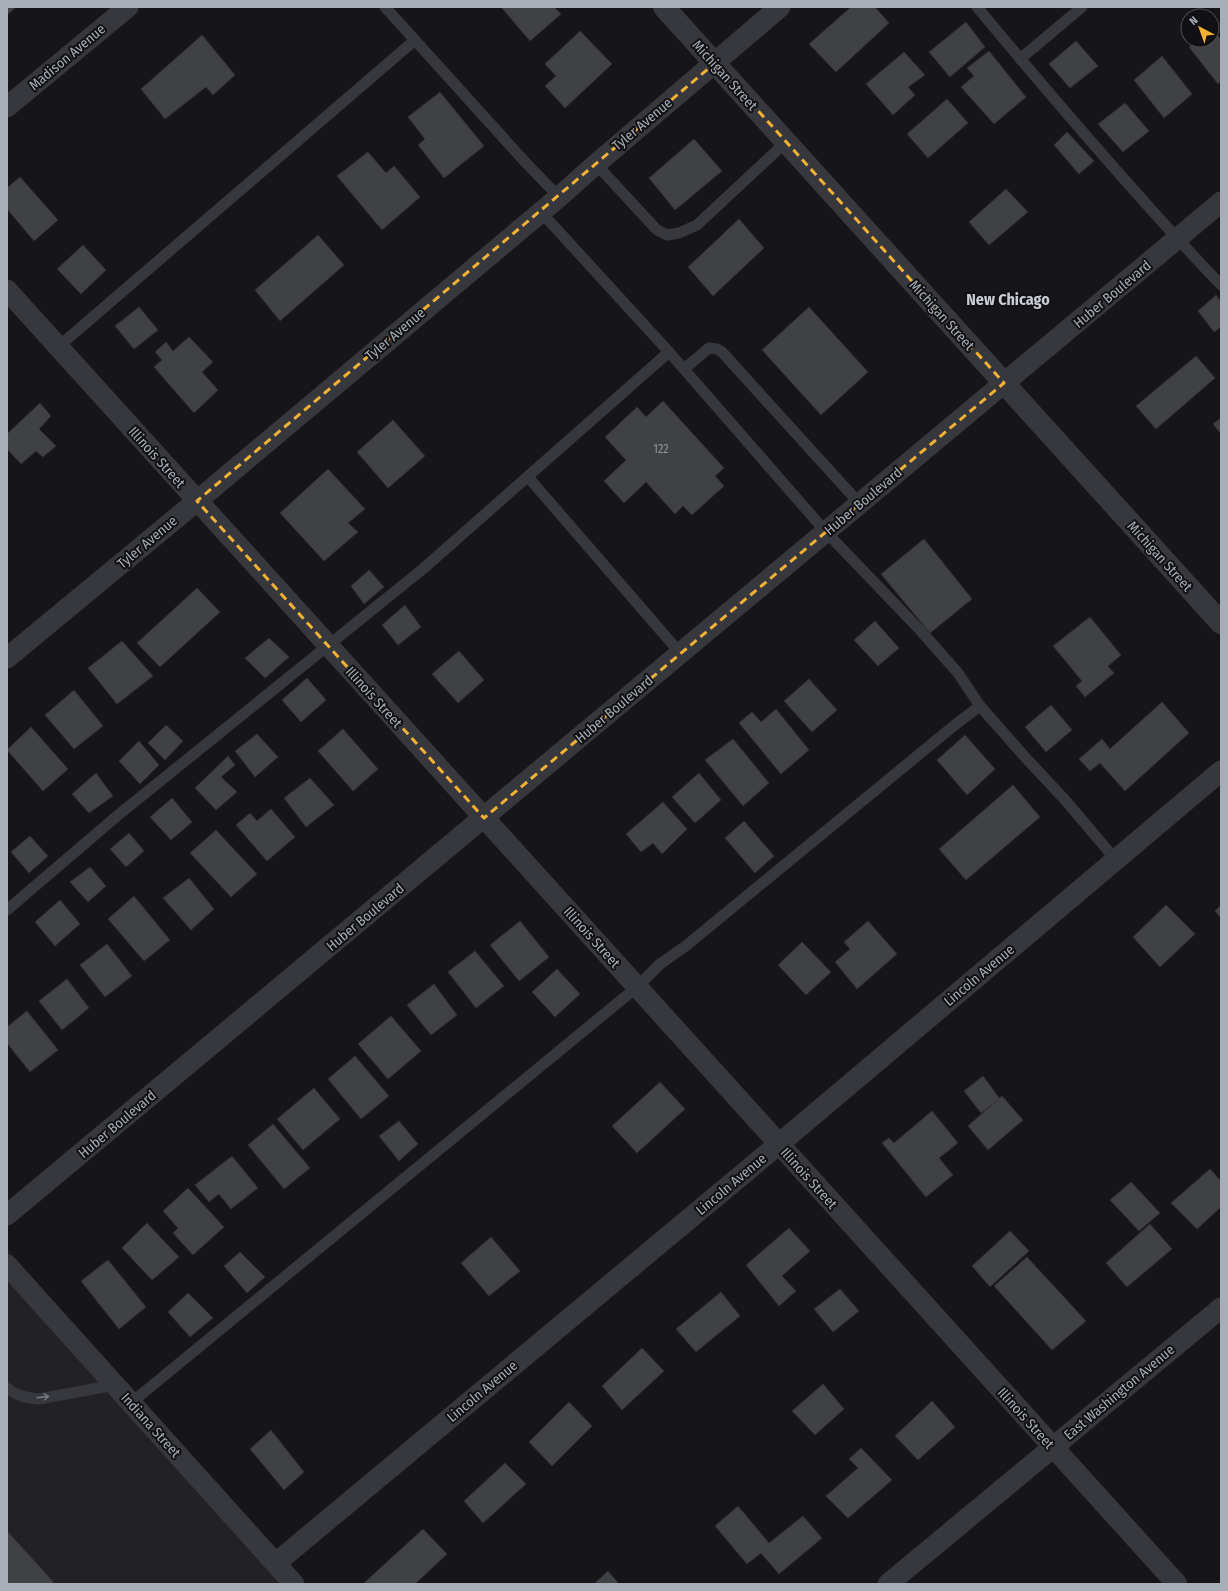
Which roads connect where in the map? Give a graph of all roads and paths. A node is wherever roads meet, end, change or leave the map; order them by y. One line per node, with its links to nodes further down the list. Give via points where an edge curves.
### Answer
1 (128, 7): 10 (street, Madison Avenue)
2 (385, 7): 7 (lane)
3 (664, 7): 9 (street, Michigan Street)
4 (780, 7): 9 (street, Tyler Avenue)
5 (977, 7): 8 (lane)
6 (1082, 7): 8 (lane)
7 (415, 40): 13 (lane); 19 (lane)
8 (1020, 59): 16 (lane)
9 (715, 63): 11 (street, Michigan Street); 12 (street, Tyler Avenue)
10 (7, 107)
11 (786, 142): 12 (lane, via 698,225 666,235 657,230); 22 (street, Michigan Street)
12 (596, 164): 13 (street, Tyler Avenue)
13 (559, 197): 15 (street, Tyler Avenue)
14 (1221, 202): 16 (street, Huber Boulevard)
15 (541, 212): 20 (lane); 24 (street, Tyler Avenue)
16 (1177, 239): 17 (lane); 22 (street, Huber Boulevard)
17 (1221, 285)
18 (7, 290): 19 (street, Illinois Street)
19 (58, 347): 24 (street, Illinois Street)
20 (669, 352): 21 (lane); 23 (lane)
21 (684, 369): 25 (lane, via 709,348 722,352); 26 (lane)
22 (1004, 383): 25 (street, Huber Boulevard); 27 (street, Michigan Street)
23 (528, 477): 28 (lane, via 424,568); 29 (lane)
24 (197, 501): 28 (street, Illinois Street); 30 (street, Tyler Avenue)
25 (860, 504): 26 (street, Huber Boulevard)
26 (826, 532): 29 (street, Huber Boulevard); 31 (lane, via 939,651 958,673)
27 (1221, 624)
28 (328, 646): 33 (street, Illinois Street); 35 (lane, via 117,816)
29 (681, 654): 33 (street, Huber Boulevard)
30 (7, 658)
31 (980, 706): 34 (lane); 36 (lane, via 687,945 660,964)
32 (1221, 771): 34 (street, Lincoln Avenue)
33 (484, 818): 36 (street, Illinois Street); 38 (street, Huber Boulevard)
34 (1116, 860): 37 (street, Lincoln Avenue)
35 (7, 910)
36 (637, 987): 37 (street, Illinois Street); 43 (lane)
37 (779, 1144): 44 (street, Illinois Street); 45 (street, Lincoln Avenue)
38 (7, 1215)
39 (7, 1266): 41 (street, Indiana Street)
40 (1221, 1308): 44 (street, East Washington Avenue)
41 (115, 1385): 42 (lane, one-way to 41, via 26,1398 39,1399); 43 (street, Indiana Street)
42 (7, 1388)
43 (131, 1403): 45 (street, Indiana Street)
44 (1053, 1447): 47 (street, East Washington Avenue); 48 (street, Illinois Street)
45 (276, 1563): 46 (street, Indiana Street)
46 (294, 1584)
47 (888, 1584)
48 (1177, 1584)

